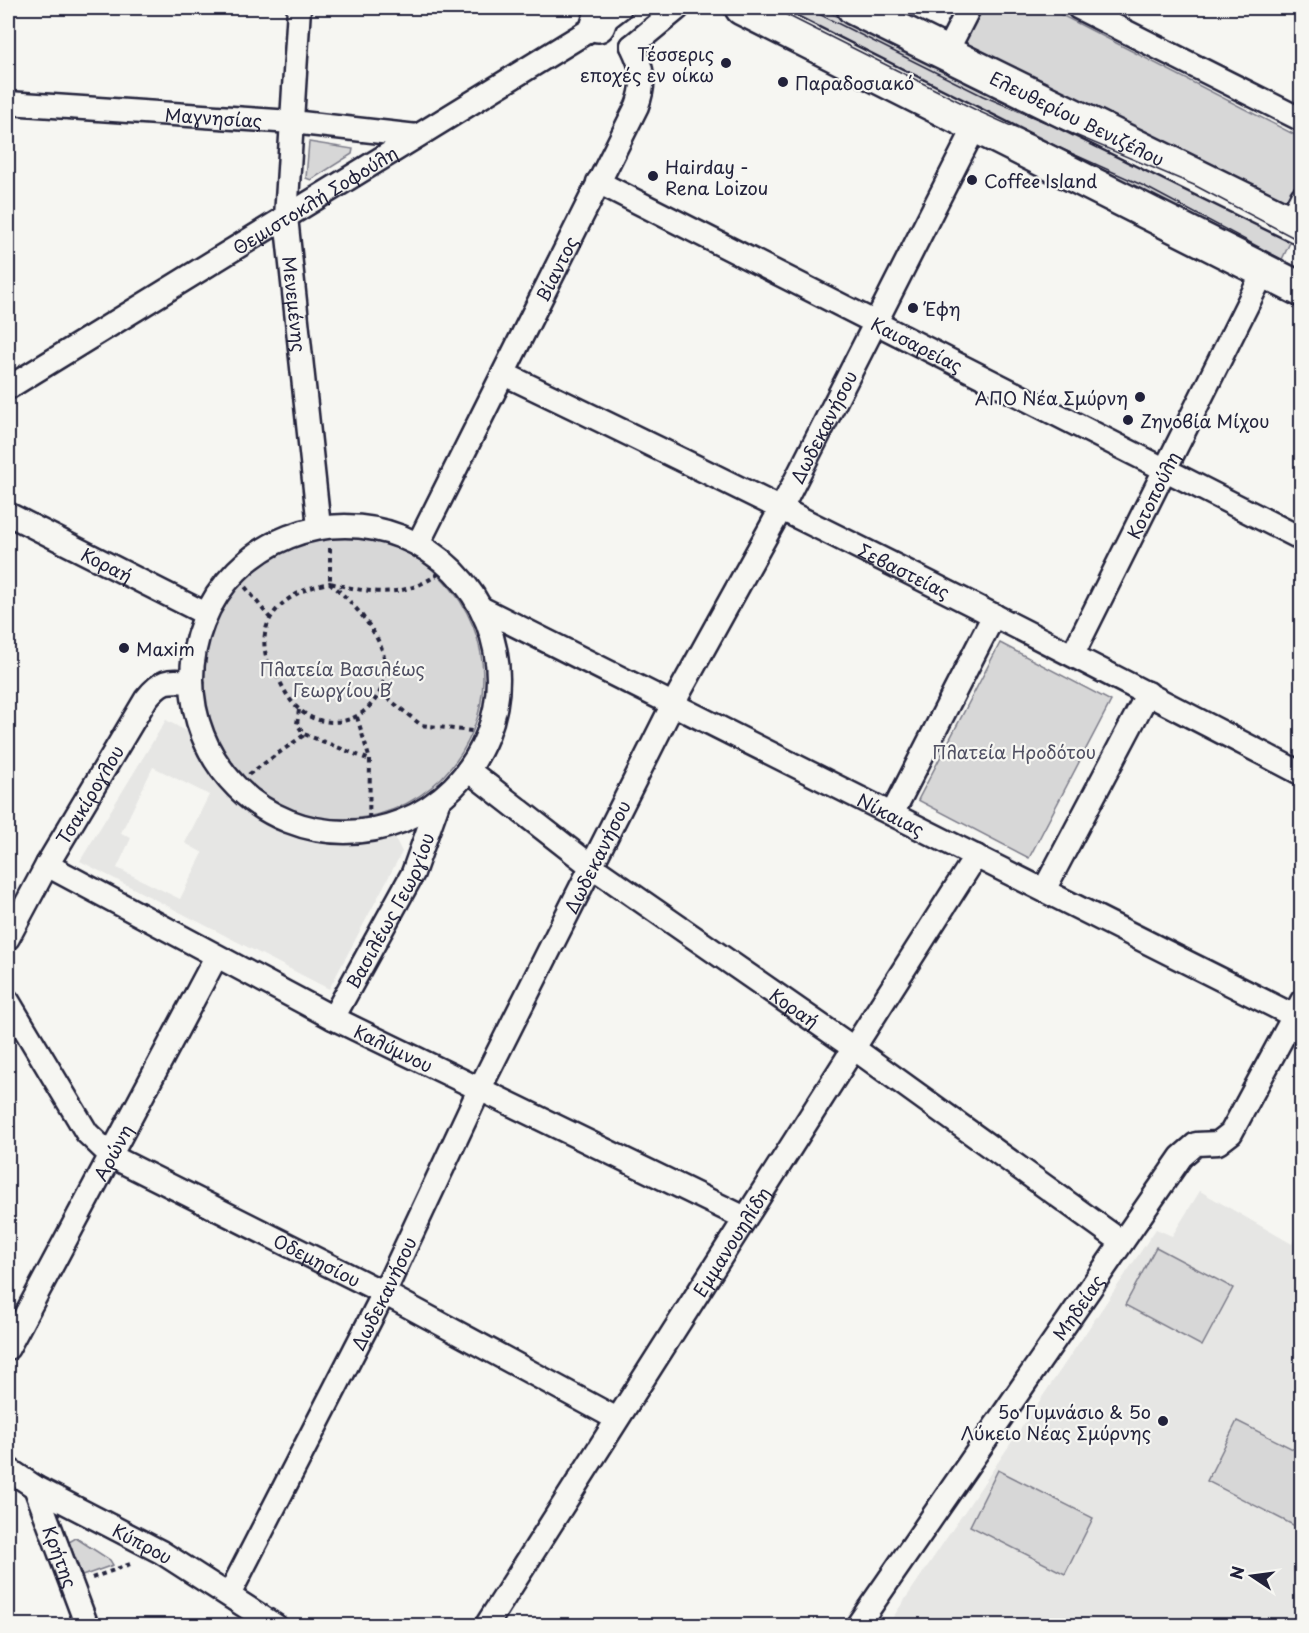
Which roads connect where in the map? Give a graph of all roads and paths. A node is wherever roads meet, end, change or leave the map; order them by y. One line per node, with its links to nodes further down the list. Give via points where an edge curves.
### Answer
1 (299, 8): 12 (street, Μενεμένης)
2 (678, 8): 8 (street)
3 (742, 8): 13 (main road)
4 (854, 8): 9 (main road, Ελευθερίου Βενιζέλου)
5 (969, 8): 9 (street)
6 (1079, 8): 11 (street)
7 (607, 13): 8 (street); 14 (street, Θεμιστοκλή Σοφούλη)
8 (632, 46): 15 (street, Βίαντος, via 644,71 643,89)
9 (946, 53): 16 (main road, Ελευθερίου Βενιζέλου)
10 (8, 104): 12 (street, Μαγνησίας)
11 (1302, 120)
12 (292, 122): 14 (street, Μαγνησίας); 17 (street, Μενεμένης)
13 (976, 125): 18 (main road); 20 (street, Δωδεκανήσου)
14 (417, 136): 17 (street, Θεμιστοκλή Σοφούλη)
15 (598, 182): 20 (street, Καισαρείας); 21 (street, Βίαντος)
16 (1298, 216)
17 (286, 217): 22 (street, Θεμιστοκλή Σοφούλη); 26 (street, Μενεμένης)
18 (1264, 271): 19 (main road); 23 (street, Κοτοπούλη)
19 (1302, 290)
20 (876, 321): 23 (street, Καισαρείας); 24 (street, Δωδεκανήσου)
21 (504, 374): 24 (street, Σεβαστείας); 28 (street, Βίαντος)
22 (8, 388)
23 (1165, 470): 27 (street, Καισαρείας); 36 (street, Κοτοπούλη)
24 (782, 507): 34 (street, Σεβαστείας); 40 (street, Δωδεκανήσου)
25 (8, 513): 33 (street, Κοραή)
26 (324, 527): 28 (street, via 360,526); 30 (street, via 273,543); 31 (path)
27 (1302, 539)
28 (418, 543): 29 (street)
29 (449, 566): 31 (path, via 413,589 367,592); 32 (street)
30 (234, 573): 33 (street); 35 (path)
31 (330, 583): 35 (path, via 298,592); 38 (path, via 349,598 377,639 386,666)
32 (481, 608): 40 (street, Νίκαιας); 43 (street, via 498,670 496,702)
33 (206, 614): 37 (street, via 195,647)
34 (994, 615): 36 (street, Σεβαστείας); 50 (street)
35 (270, 618): 41 (path, via 266,656)
36 (1073, 654): 39 (street, Σεβαστείας)
37 (192, 682): 48 (street, via 203,737); 53 (street, Τσακίρογλου, via 159,684 146,699)
38 (380, 692): 42 (path); 43 (path, via 421,725)
39 (1148, 693): 47 (street, Σεβαστείας); 55 (street)
40 (673, 704): 50 (street, Νίκαιας); 54 (street, Δωδεκανήσου)
41 (299, 710): 42 (path, via 327,722); 44 (path, via 297,724)
42 (357, 717): 45 (path)
43 (488, 733): 46 (street)
44 (304, 734): 45 (path); 48 (path)
45 (370, 760): 51 (path)
46 (468, 770): 49 (street); 54 (street, Κοραή)
47 (1302, 774)
48 (234, 785): 51 (street, via 282,819 320,830)
49 (439, 800): 51 (street, via 417,814); 60 (street, Βασιλέως Γεωργίου, via 413,873)
50 (892, 814): 52 (street, Νίκαιας)
51 (369, 831)
52 (976, 856): 55 (street, Νίκαιας); 61 (street, Εμμανουηλίδη)
53 (47, 865): 56 (street, Τσακίρογλου); 57 (street, Καλύμνου)
54 (591, 866): 61 (street, Κοραή); 62 (street, Δωδεκανήσου)
55 (1044, 890): 59 (street, Νίκαιας)
56 (8, 938)
57 (216, 957): 60 (street, Καλύμνου); 63 (street, Αρώνη)
58 (8, 1001): 63 (street, Οδεμησίου, via 87,1133)
59 (1299, 1012): 65 (street, Μηδείας, via 1231,1133 1218,1143 1196,1144 1181,1157)
60 (333, 1018): 62 (street, Καλύμνου)
61 (852, 1047): 64 (street, Εμμανουηλίδη); 65 (street, Κοραή)
62 (479, 1090): 64 (street, Καλύμνου); 66 (street, Δωδεκανήσου)
63 (111, 1156): 66 (street, Οδεμησίου); 67 (street, Αρώνη)
64 (745, 1218): 68 (street, Εμμανουηλίδη)
65 (1122, 1242): 77 (street, Μηδείας)
66 (384, 1293): 68 (street, Οδεμησίου); 73 (street, Δωδεκανήσου)
67 (8, 1348)
68 (617, 1419): 76 (street, Εμμανουηλίδη)
69 (8, 1469): 70 (street, Κύπρου)
70 (35, 1487): 71 (street, Κύπρου); 72 (street, Κρήτης)
71 (161, 1552): 72 (path); 73 (street, Κύπρου)
72 (72, 1586): 74 (street, Κρήτης)
73 (229, 1595): 75 (street, Κύπρου)
74 (87, 1626)
75 (276, 1626)
76 (486, 1626)
77 (857, 1626)

